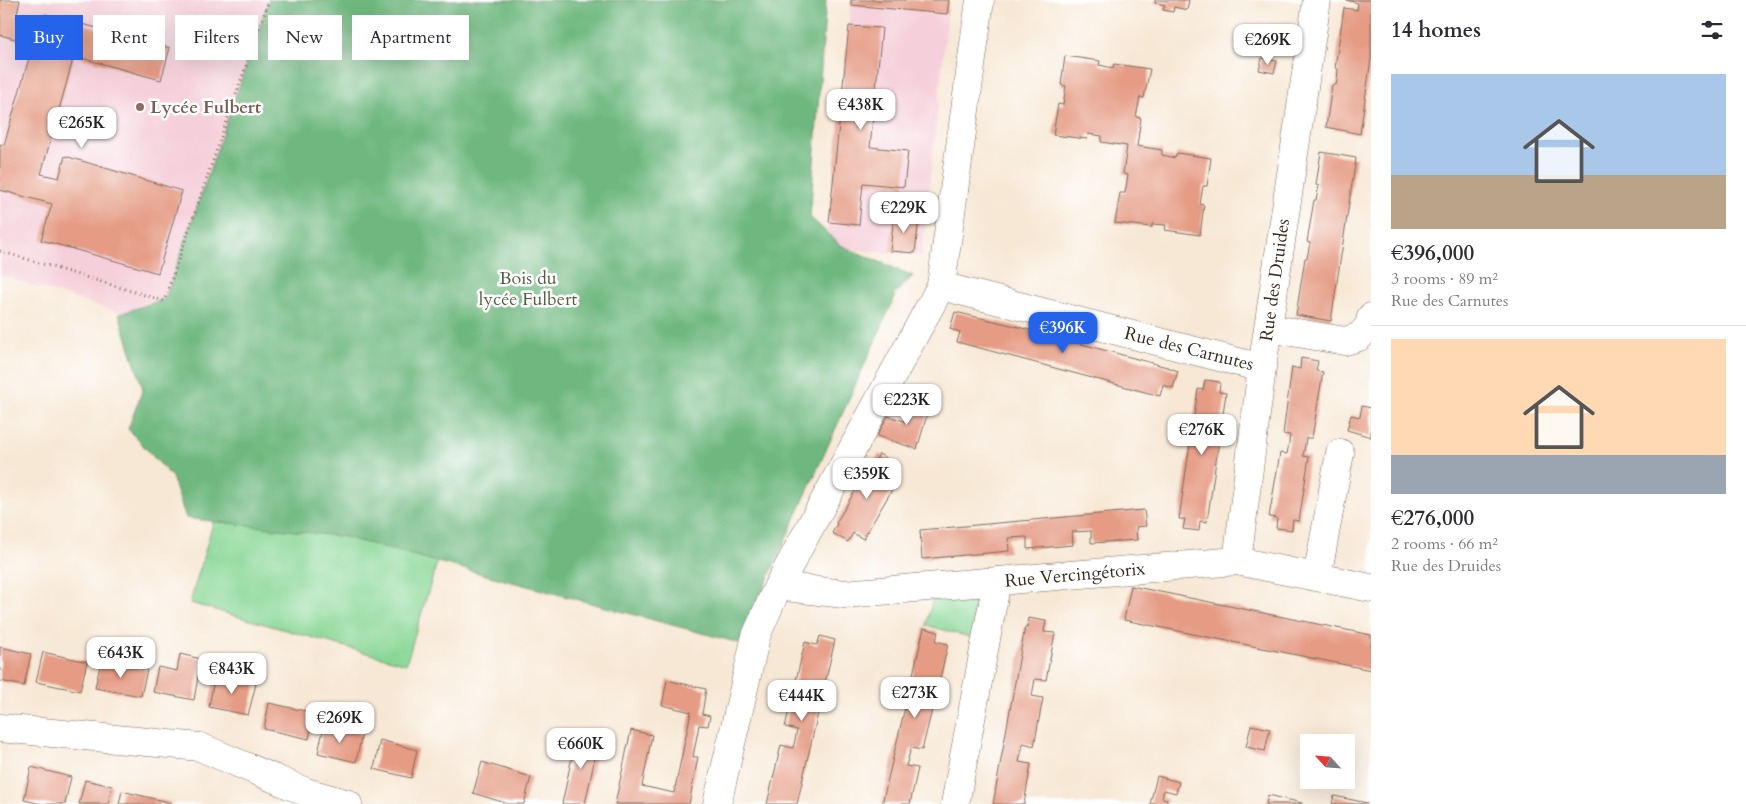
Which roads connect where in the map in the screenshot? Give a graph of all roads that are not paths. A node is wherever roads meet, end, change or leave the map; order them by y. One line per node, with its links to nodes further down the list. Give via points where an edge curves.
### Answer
1 (980, 0): 3 (street)
2 (1317, 0): 5 (street, Rue des Druides)
3 (941, 286): 6 (street, Rue des Carnutes); 11 (street)
4 (1371, 317): 5 (street, via 1369,326 1359,338 1345,341)
5 (1268, 328): 6 (street, Rue des Druides)
6 (1262, 368): 8 (street, Rue des Druides)
7 (1340, 453): 9 (street)
8 (1237, 561): 9 (street, Rue Vercingétorix); 10 (street, Rue Vercingétorix)
9 (1317, 577): 12 (street, Rue Vercingétorix)
10 (997, 581): 11 (street, Rue Vercingétorix, via 844,594); 16 (street)
11 (778, 586): 15 (street, via 756,636)
12 (1371, 588)
13 (0, 728): 14 (street, via 200,747 306,792)
14 (348, 804)
15 (717, 804)
16 (955, 804)

